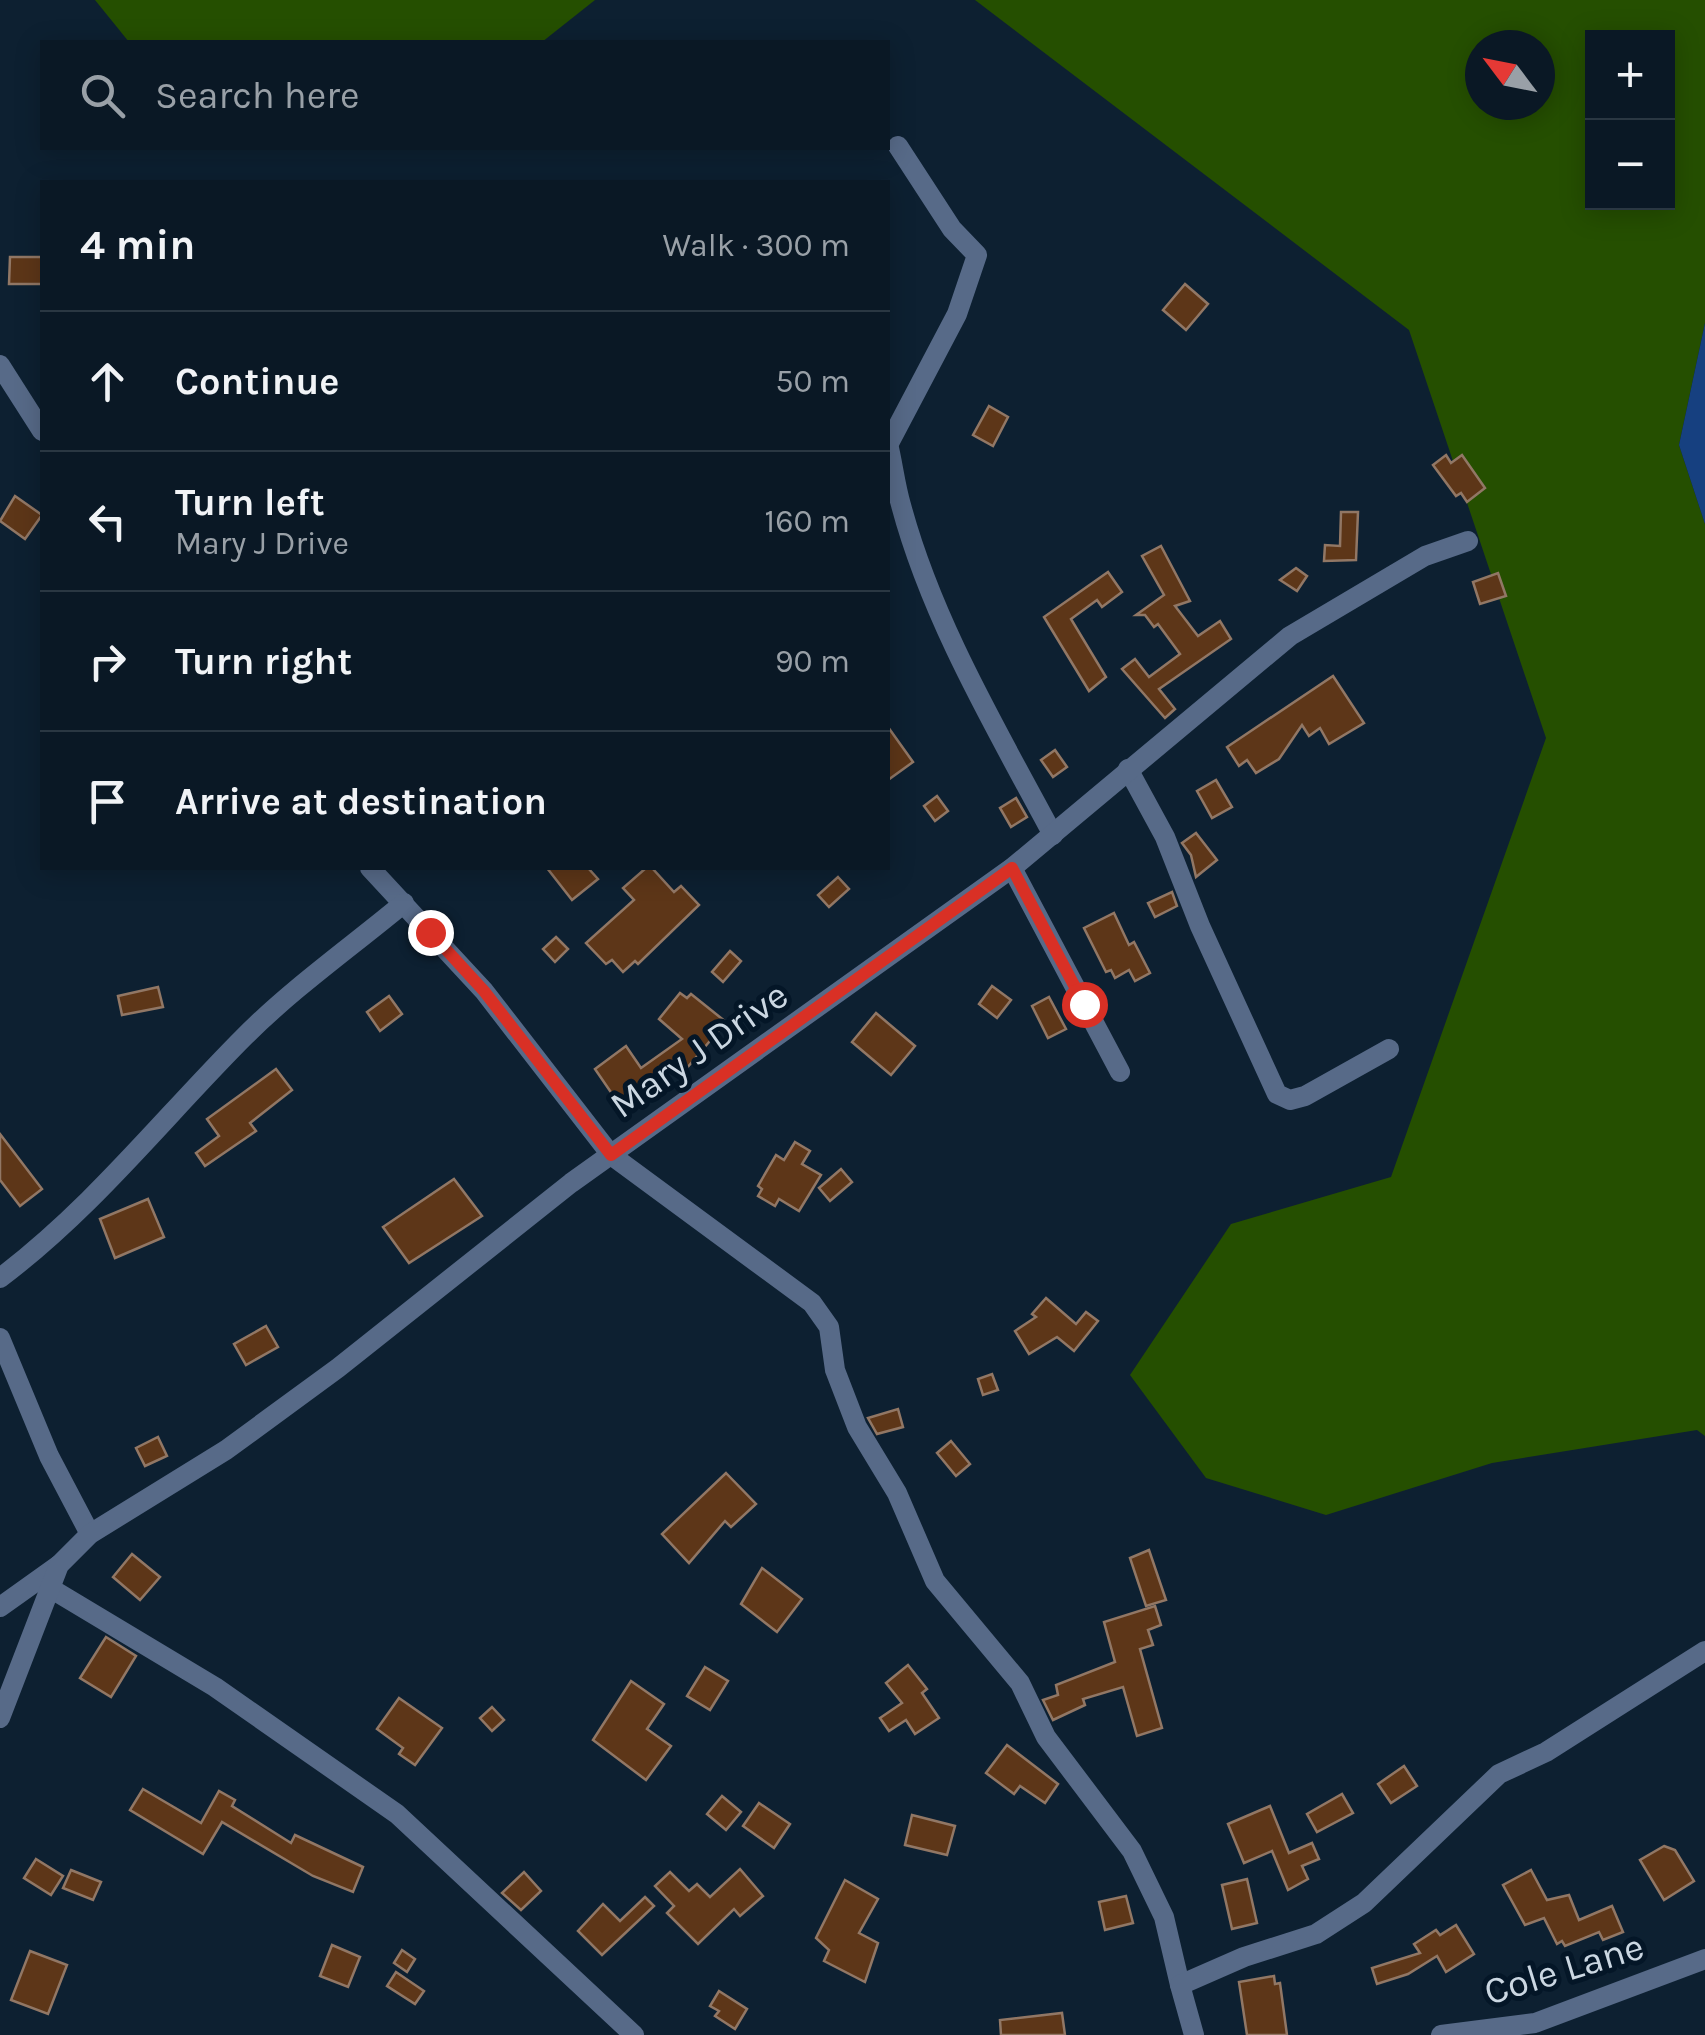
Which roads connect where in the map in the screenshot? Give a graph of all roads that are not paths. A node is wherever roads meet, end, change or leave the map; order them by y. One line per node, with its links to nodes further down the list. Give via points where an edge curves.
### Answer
1 (898, 146): 4 (street, via 952,230 978,254 957,314)
2 (0, 364): 3 (street)
3 (40, 428)
4 (890, 441)
5 (890, 454): 8 (street, via 931,591)
6 (1468, 541): 7 (street, Mary J Drive, via 1410,564 1290,636)
7 (1128, 769): 8 (street, Mary J Drive); 12 (street, via 1166,837 1277,1094 1290,1100 1305,1096)
8 (1054, 835): 9 (street, Mary J Drive)
9 (1012, 868): 13 (street); 14 (street, Mary J Drive)
10 (372, 870): 11 (street)
11 (404, 903): 14 (street, via 484,991); 15 (street, via 246,1035 96,1198)
12 (1388, 1049)
13 (1120, 1072)
14 (611, 1155): 17 (street, Mary J Drive, via 258,1427); 24 (street, via 775,1272 830,1327 835,1370 857,1427 896,1492 935,1581 1020,1683 1046,1737 1132,1850 1164,1917)
15 (0, 1278)
16 (0, 1338): 17 (street)
17 (90, 1534): 18 (street, Mary J Drive)
18 (59, 1565): 19 (street, Mary J Drive); 20 (street)
19 (50, 1588): 22 (street, Mary J Drive); 25 (street, via 215,1688 397,1814)
20 (0, 1606)
21 (1705, 1651): 24 (street, via 1546,1752 1499,1774 1364,1904 1316,1934)
22 (0, 1718)
23 (1705, 1959): 27 (street, Cole Lane, via 1535,2023)
24 (1180, 1985): 26 (street)
25 (634, 2035)
26 (1194, 2035)
27 (1441, 2035)

